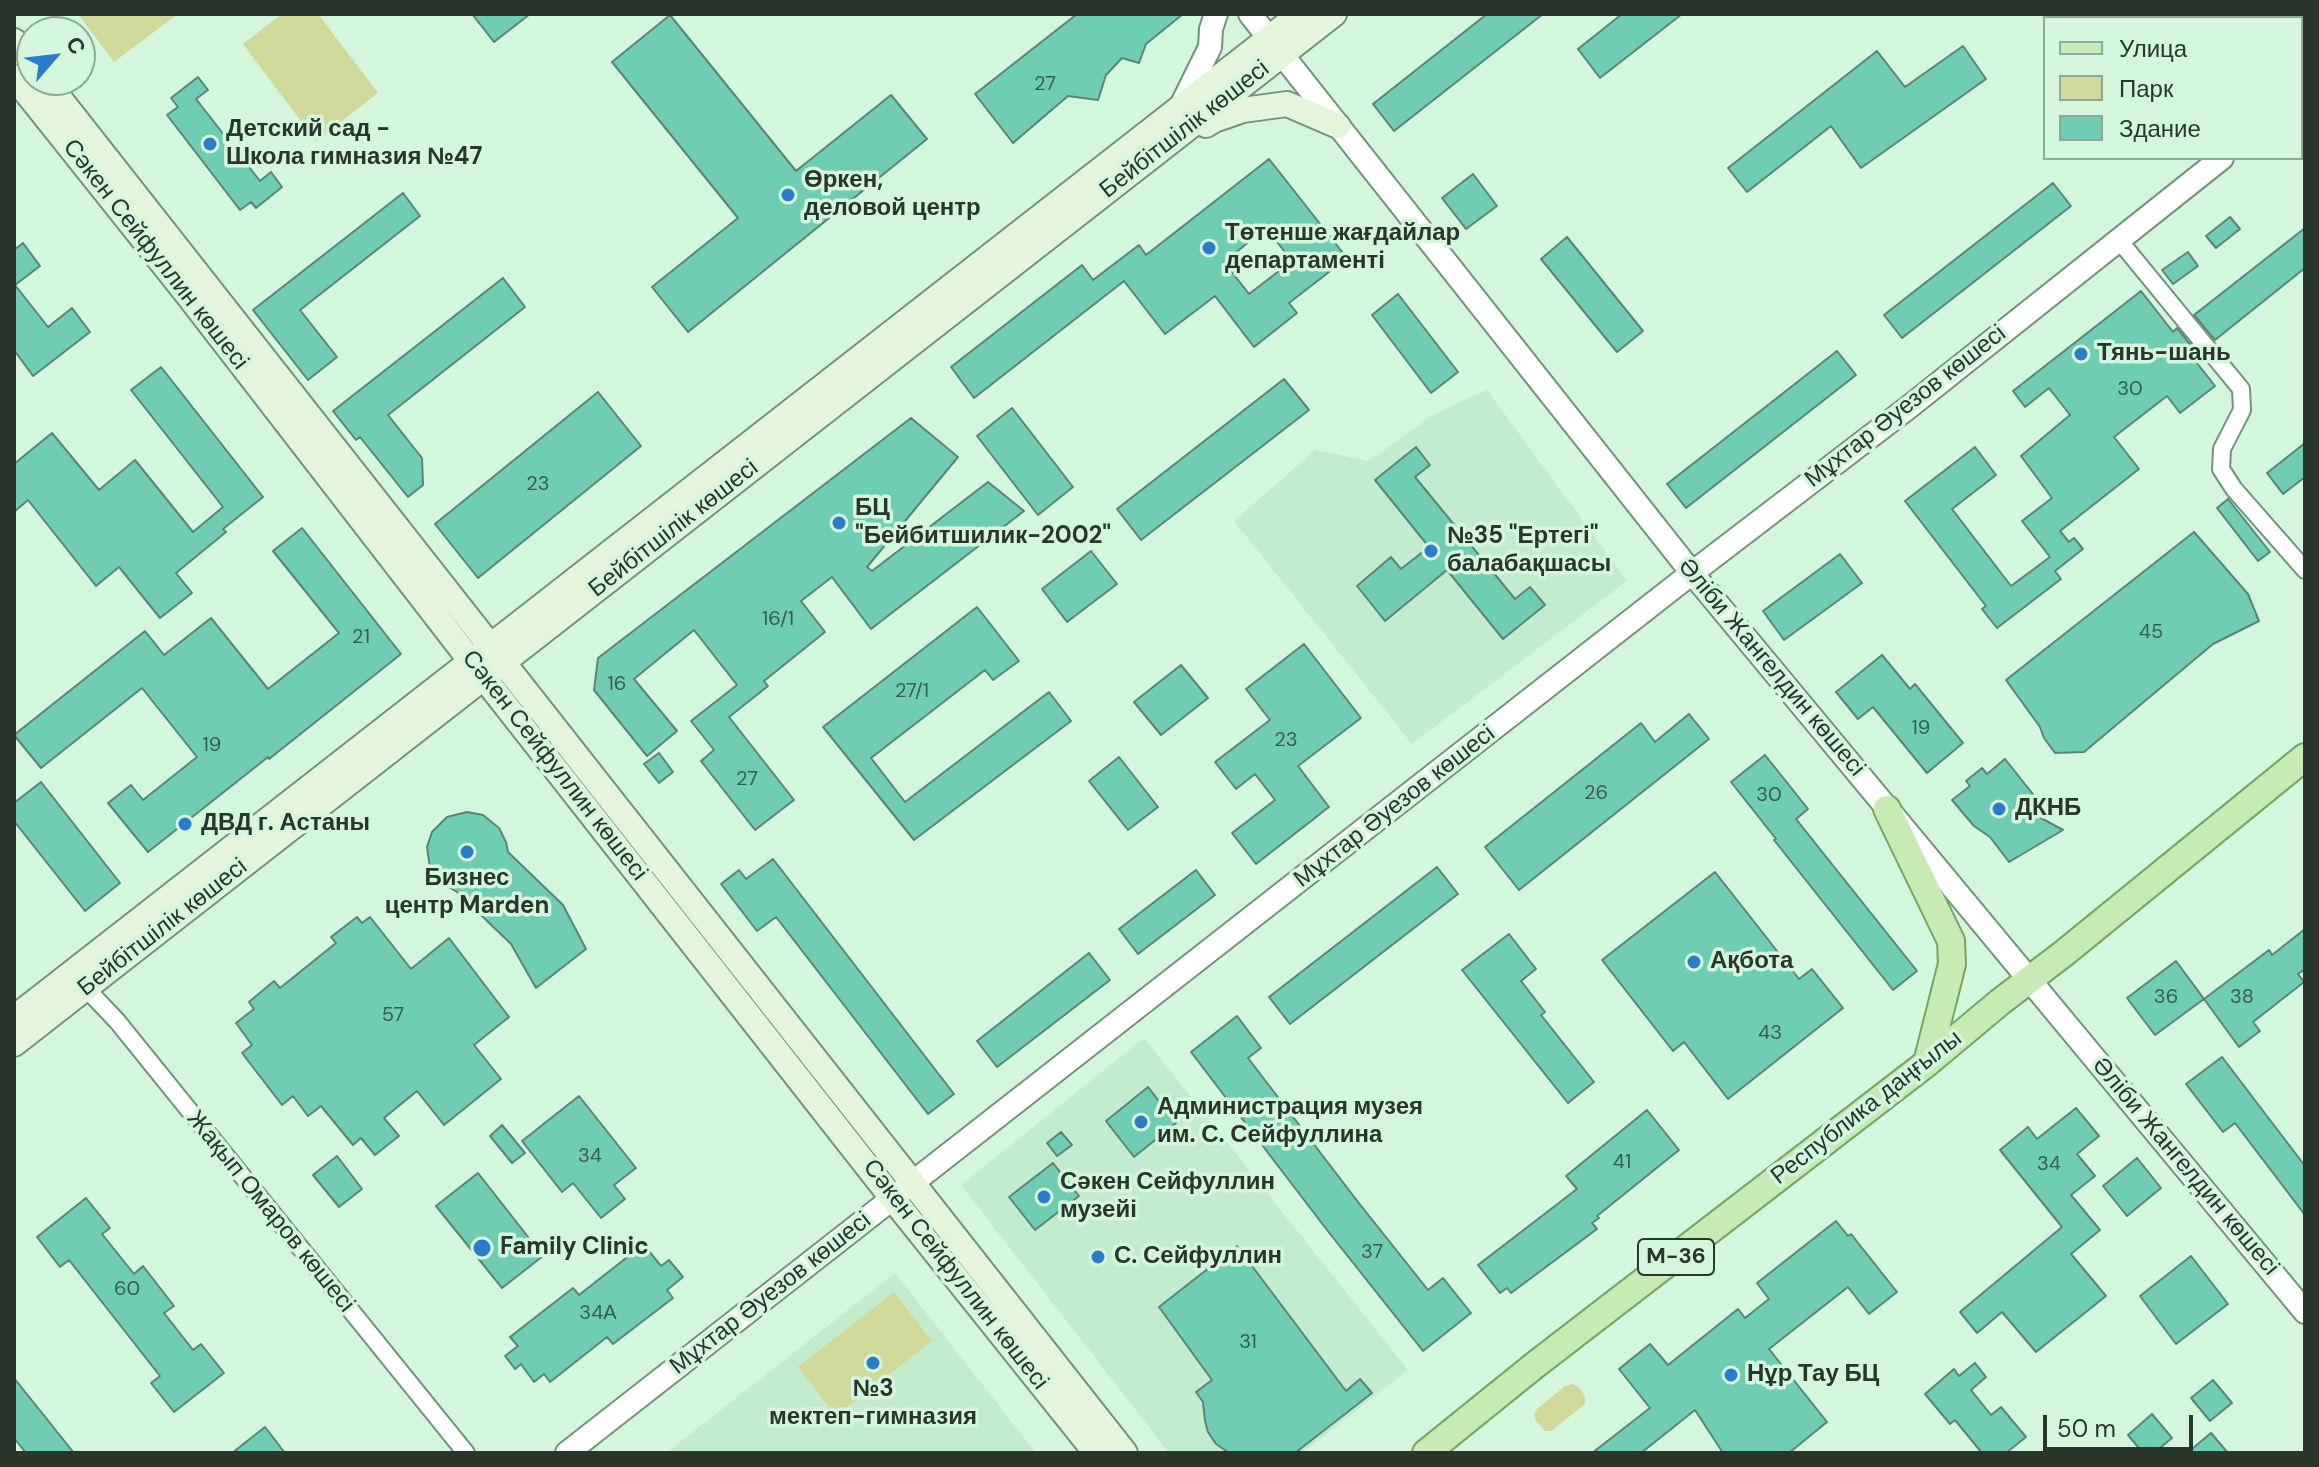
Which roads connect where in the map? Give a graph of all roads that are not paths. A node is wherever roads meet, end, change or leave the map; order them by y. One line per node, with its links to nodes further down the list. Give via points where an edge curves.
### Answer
1 (1216, 14): 8 (street, via 1210,47)
2 (1250, 14): 5 (street, Әліби Жангелдин көшесі)
3 (1300, 14): 5 (main road, Бейбітшілік көшесі)
4 (1334, 14): 5 (main road, Бейбітшілік көшесі)
5 (1275, 46): 8 (main road, Бейбітшілік көшесі); 9 (street, Әліби Жангелдин көшесі); 10 (main road, Бейбітшілік көшесі)
6 (14, 77): 15 (main road, Сәкен Сейфуллин көшесі)
7 (57, 96): 15 (main road, Сәкен Сейфуллин көшесі)
8 (1181, 106): 15 (main road, Бейбітшілік көшесі)
9 (1338, 126): 10 (main road, via 1287,104 1243,110); 14 (street, Әліби Жангелдин көшесі)
10 (1155, 153): 15 (main road, Бейбітшілік көшесі)
11 (2219, 160): 12 (street, Мұхтар Әуезов көшесі)
12 (2118, 239): 13 (street, via 2241,389 2242,410 2222,449 2221,469); 14 (street, Мұхтар Әуезов көшесі)
13 (2305, 570)
14 (1692, 573): 17 (street, Әліби Жангелдин көшесі); 23 (street, Мұхтар Әуезов көшесі)
15 (487, 662): 19 (main road, Бейбітшілік көшесі); 23 (main road, Сәкен Сейфуллин көшесі); 24 (main road, Сәкен Сейфуллин көшесі)
16 (2305, 757): 18 (main road, Республика даңғылы / M-36)
17 (1887, 809): 18 (street, Әліби Жангелдин көшесі); 22 (main road, via 1951,941 1952,964)
18 (2031, 979): 22 (main road, Республика даңғылы / M-36); 25 (street, Әліби Жангелдин көшесі)
19 (78, 980): 20 (main road, Бейбітшілік көшесі); 21 (main road, Бейбітшілік көшесі); 26 (street, Жақып Омаров көшесі)
20 (14, 1018)
21 (14, 1044)
22 (1927, 1063): 30 (main road, Республика даңғылы / M-36)
23 (912, 1183): 24 (street, Мұхтар Әуезов көшесі); 29 (main road, Сәкен Сейфуллин көшесі)
24 (893, 1199): 27 (street, Мұхтар Әуезов көшесі); 28 (main road, Сәкен Сейфуллин көшесі)
25 (2305, 1312)
26 (466, 1453)
27 (567, 1453)
28 (1096, 1453)
29 (1125, 1453)
30 (1426, 1453)

